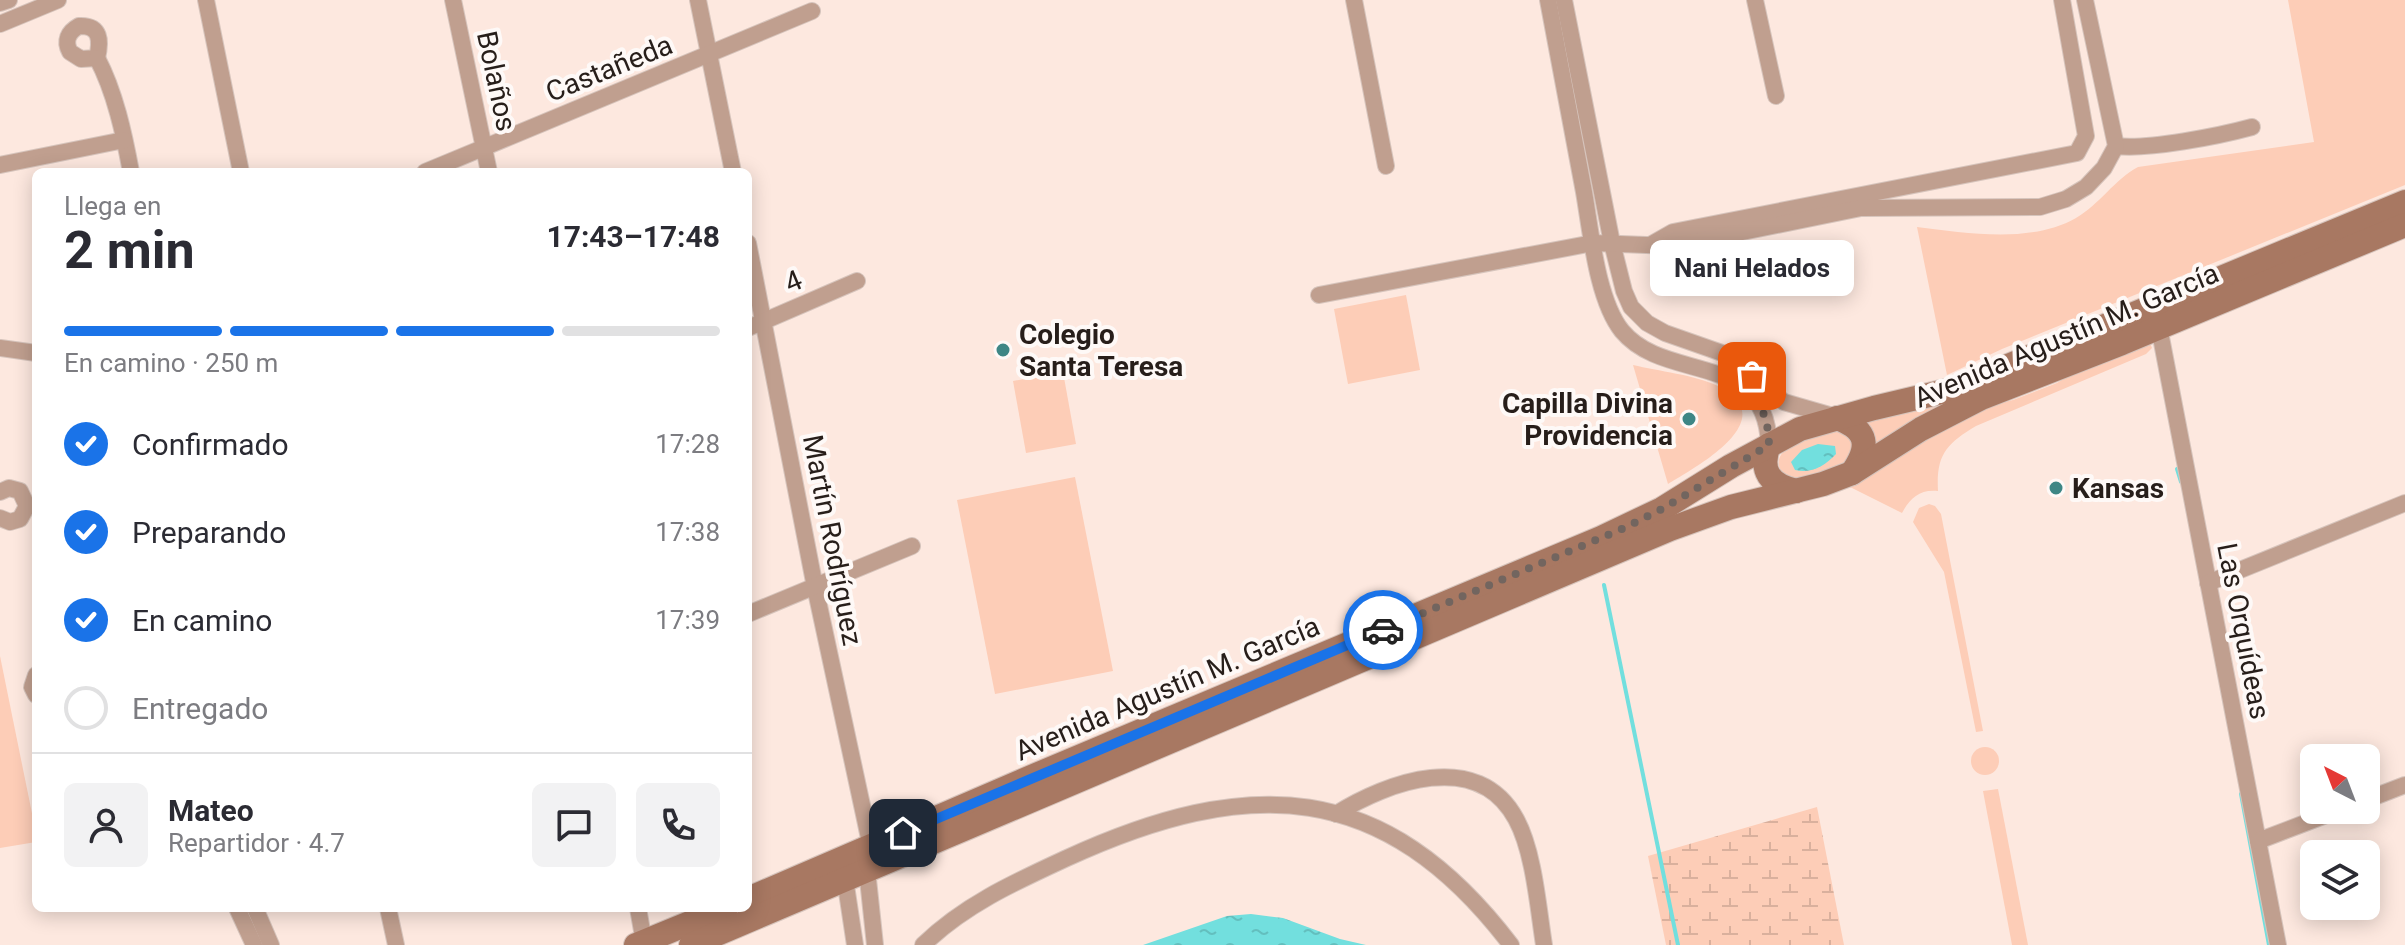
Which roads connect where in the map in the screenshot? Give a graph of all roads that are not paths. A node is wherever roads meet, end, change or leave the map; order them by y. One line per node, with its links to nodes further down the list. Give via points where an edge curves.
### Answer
1 (9, 0): 12 (street)
2 (58, 0): 14 (street)
3 (206, 0): 28 (street)
4 (453, 0): 23 (street, Bolaños)
5 (698, 0): 15 (street)
6 (1354, 0): 26 (street)
7 (1548, 0): 37 (street)
8 (1564, 0): 38 (street)
9 (1755, 0): 17 (street)
10 (2062, 0): 19 (street)
11 (2085, 0): 18 (street)
12 (0, 3)
13 (812, 11): 15 (street, Castañeda)
14 (0, 24)
15 (709, 55): 23 (street, Castañeda); 31 (street)
16 (97, 58): 21 (street)
17 (1776, 96)
18 (2112, 120): 19 (street); 22 (street)
19 (2085, 125): 24 (street, via 2086,141)
20 (2252, 127): 22 (street)
21 (124, 140): 25 (street); 27 (street)
22 (2116, 146): 32 (street)
23 (484, 147): 29 (street, Castañeda); 30 (street, Bolaños)
24 (2077, 153): 32 (street); 33 (street)
25 (0, 165)
26 (1386, 166)
27 (130, 168)
28 (240, 168)
29 (434, 168)
30 (488, 168)
31 (732, 168)
32 (2094, 178): 35 (street, via 2066,199 2040,207)
33 (1902, 188): 35 (street); 39 (street, via 1673,232)
34 (2405, 202): 51 (main road, Avenida Agustín M. García, via 1950,390)
35 (1907, 209): 39 (street, via 1861,208 1673,246)
36 (2405, 225): 45 (main road, Avenida Agustín M. García)
37 (1593, 243): 38 (street); 42 (street); 48 (street, via 1612,316)
38 (1612, 243): 39 (street); 46 (street, via 1627,300)
39 (1651, 245)
40 (752, 262): 43 (street, Martín Rodríguez)
41 (857, 281): 43 (street, 4)
42 (1319, 295)
43 (764, 321): 44 (street, 4); 61 (street, Martín Rodríguez)
44 (752, 326)
45 (2159, 327): 53 (main road, Avenida Agustín M. García, via 1970,404); 60 (street, Las Orquídeas)
46 (1659, 330): 48 (street, via 1644,328 1639,334); 48 (street, via 1668,337 1667,347); 50 (street, via 1722,353)
47 (0, 348): 49 (street)
48 (1647, 350): 50 (street)
49 (32, 352)
50 (1747, 382): 51 (street, via 1784,402); 52 (street, via 1766,417)
51 (1837, 418): 52 (main road, Avenida Agustín M. García); 53 (main road, via 1852,424 1864,441 1862,459)
52 (1769, 445): 54 (main road, via 1766,472 1777,485); 68 (main road, Avenida Agustín M. García, via 1662,509 1601,538 1050,769)
53 (1852, 473): 54 (main road, Avenida Agustín M. García)
54 (1796, 491): 68 (main road, Avenida Agustín M. García, via 1670,529)
55 (0, 492): 56 (street, via 15,489)
56 (31, 499): 58 (street, via 20,519)
57 (2405, 503): 60 (street)
58 (0, 518)
59 (912, 546): 61 (street)
60 (2208, 583): 67 (street, Las Orquídeas)
61 (815, 587): 62 (street); 68 (street, Martín Rodríguez)
62 (752, 612)
63 (2405, 785): 64 (street)
64 (2380, 795)
65 (1336, 814): 77 (street, via 1356,801 1429,776 1483,787 1509,808 1520,828); 85 (street, via 1300,806 1232,805 1139,830 1024,877 960,914); 86 (street, via 1421,852 1466,891)
66 (2302, 824): 67 (street)
67 (2258, 841): 87 (street, Las Orquídeas)
68 (864, 863): 69 (main road, Avenida Agustín M. García); 75 (street); 76 (street); 82 (main road, Avenida Agustín M. García)
69 (752, 898)
70 (246, 912): 79 (street)
71 (247, 912): 80 (street)
72 (389, 912): 81 (street)
73 (638, 912): 78 (street)
74 (716, 912): 78 (main road)
75 (872, 912): 76 (street); 84 (street)
76 (851, 917): 83 (street)
77 (1541, 942)
78 (640, 943)
79 (254, 945)
80 (271, 945)
81 (396, 945)
82 (691, 945)
83 (855, 945)
84 (875, 945)
85 (923, 945)
86 (1511, 945)
87 (2278, 945)

